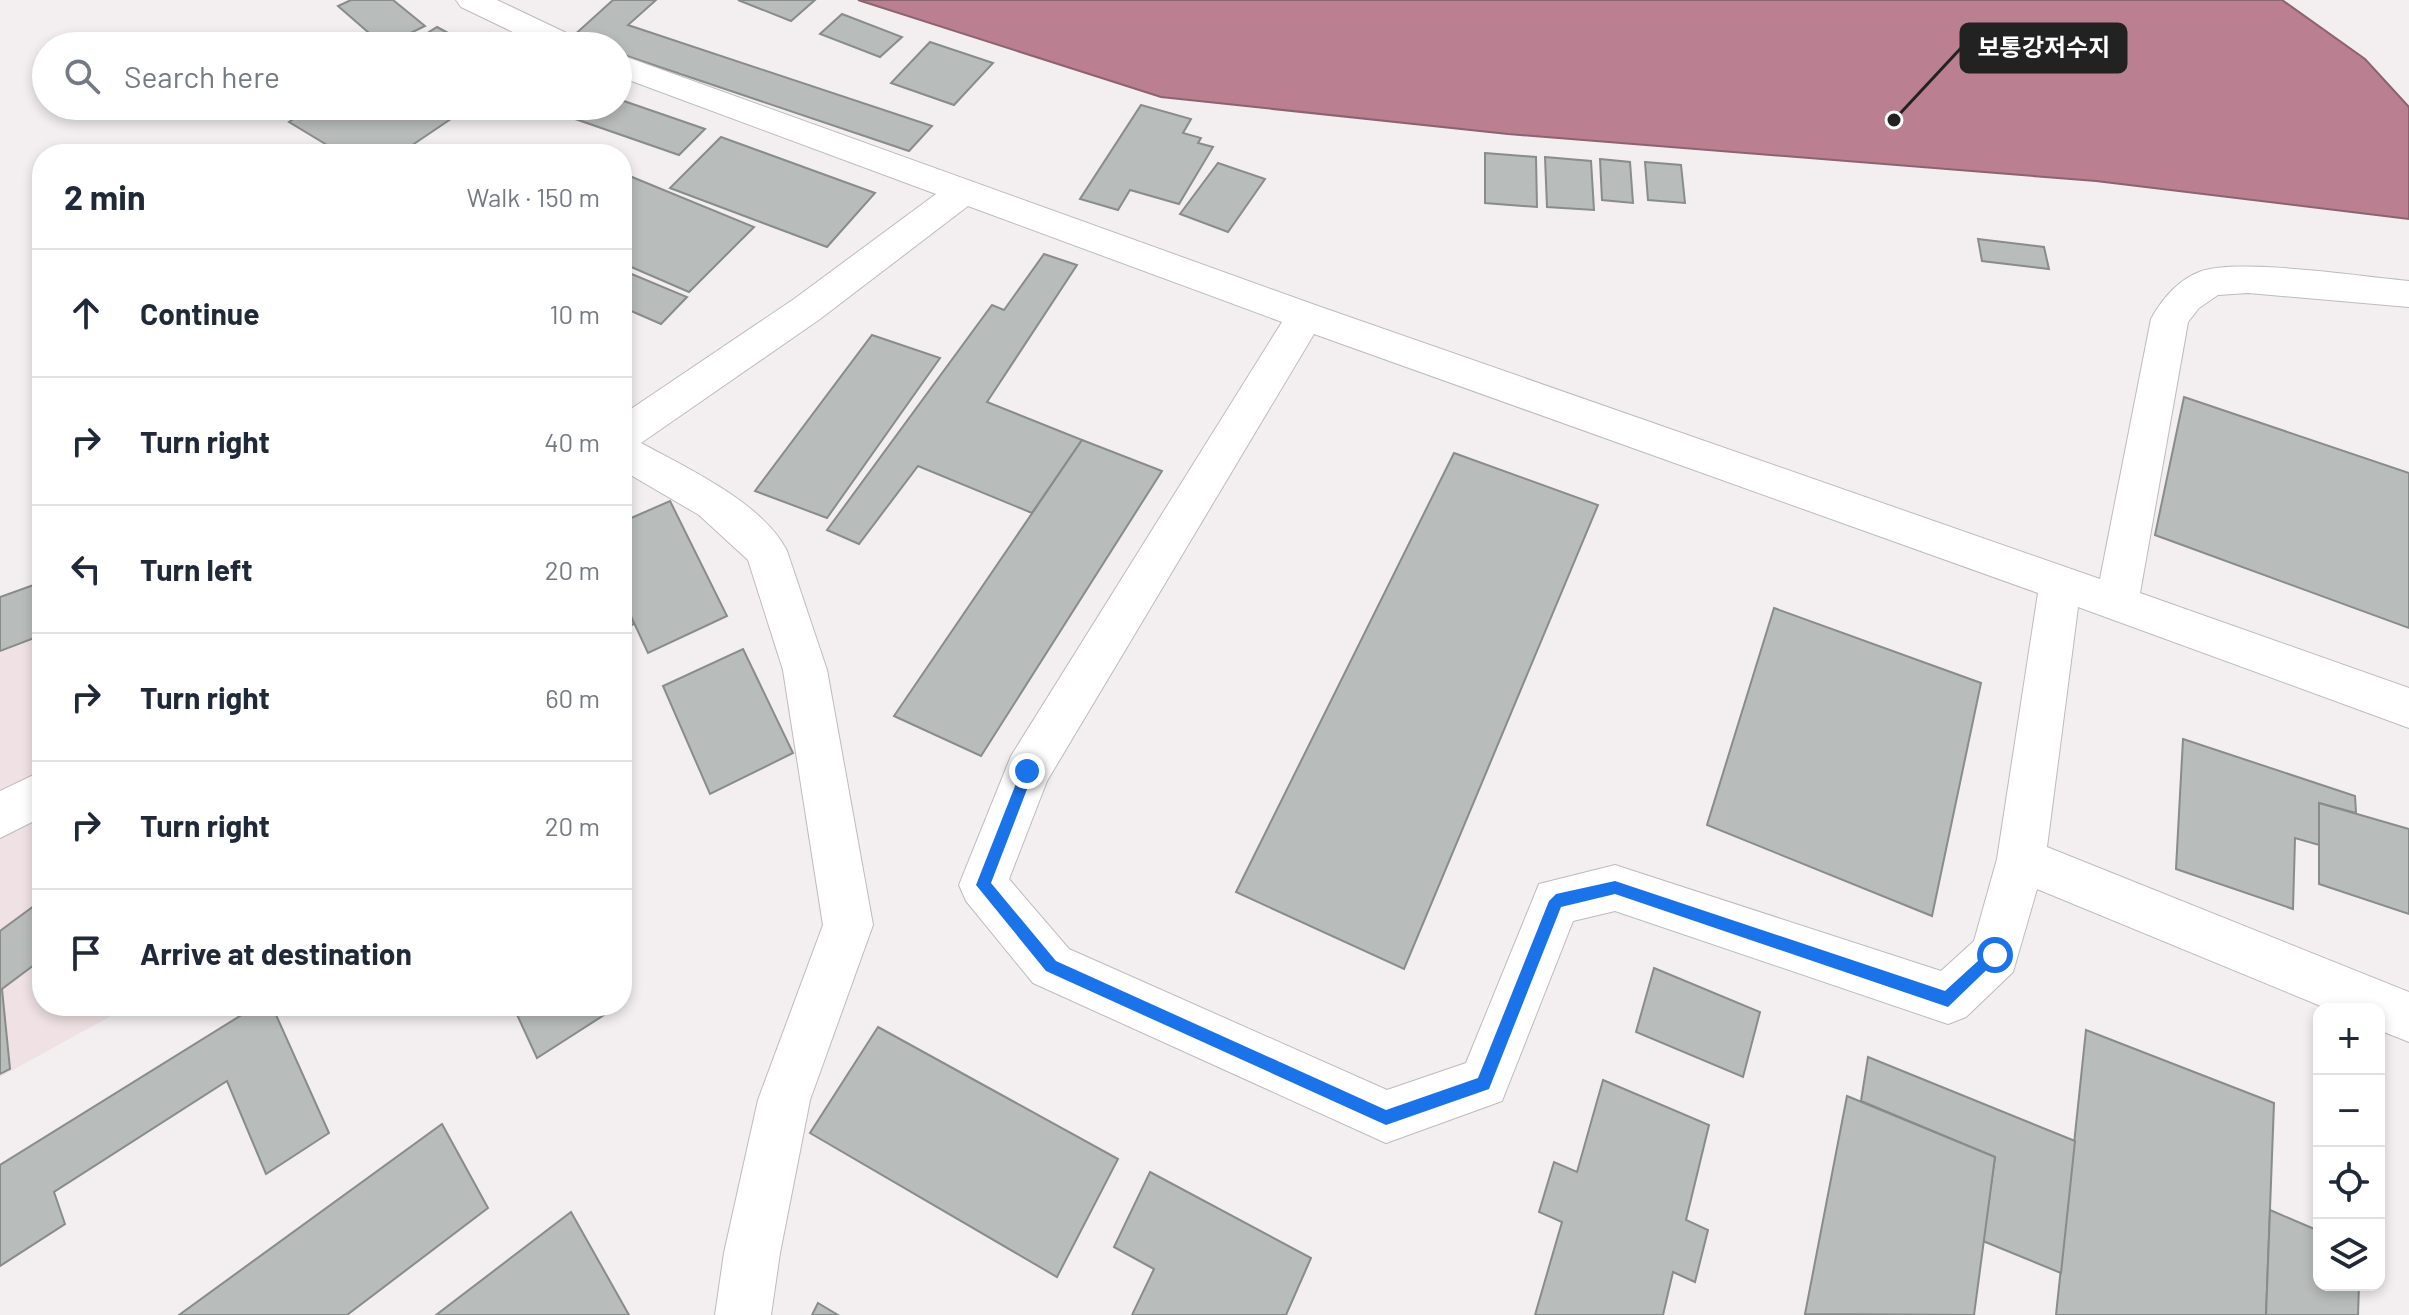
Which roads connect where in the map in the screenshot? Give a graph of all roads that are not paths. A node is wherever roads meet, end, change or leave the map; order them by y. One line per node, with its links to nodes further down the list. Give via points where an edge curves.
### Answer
1 (472, 0): 2 (street)
2 (539, 32)
3 (632, 69): 4 (street)
4 (965, 190): 6 (street); 7 (street, via 807,309)
5 (2409, 294): 10 (street, via 2248,280 2210,282 2186,298 2170,319)
6 (1305, 316): 9 (street); 14 (street, via 1027,771 983,885 1051,966 1386,1117 1484,1083 1556,901 1615,888 1948,999 1995,955)
7 (632, 428)
8 (632, 457): 16 (street, via 714,503 766,551 805,670 848,925 784,1100)
9 (2060, 585): 10 (street); 14 (street)
10 (2117, 603): 11 (street)
11 (2409, 708)
12 (32, 798): 13 (street)
13 (0, 816)
14 (2021, 859): 15 (street)
15 (2409, 1017)
16 (743, 1315)

